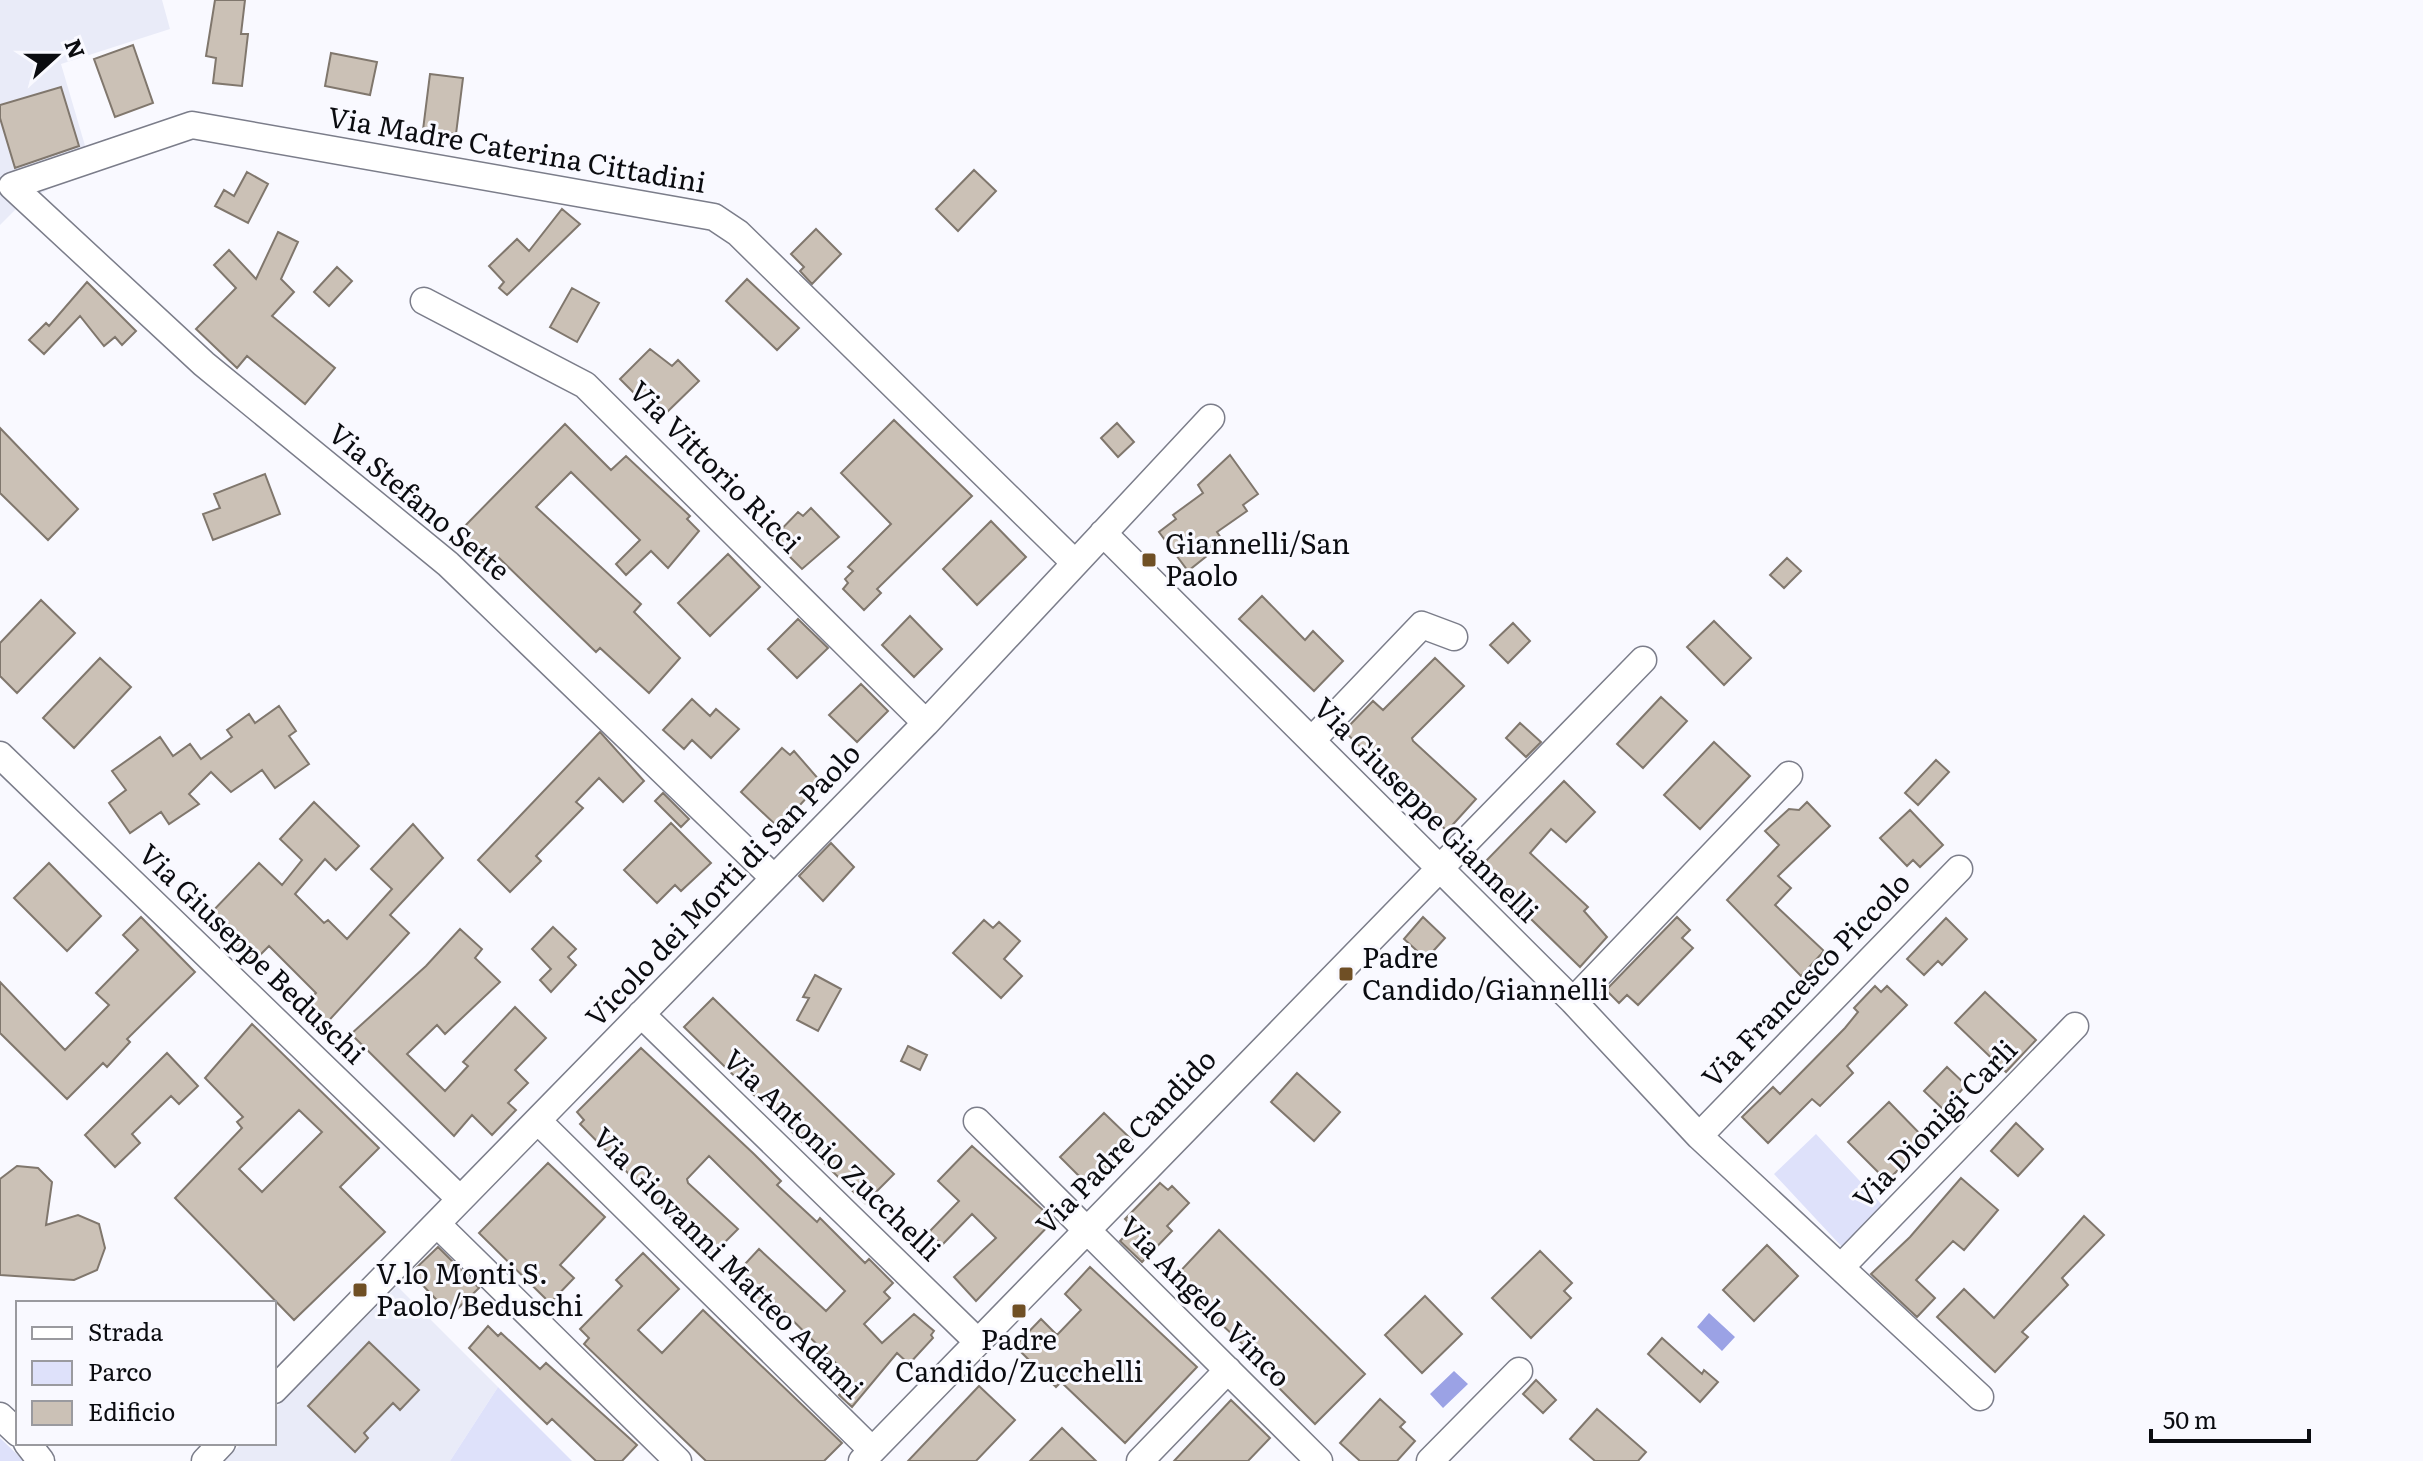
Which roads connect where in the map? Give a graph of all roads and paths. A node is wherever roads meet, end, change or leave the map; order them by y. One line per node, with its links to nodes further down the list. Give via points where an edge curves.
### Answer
1 (12, 186): 5 (street, Via Madre Caterina Cittadini, via 192,125 714,217 738,233); 14 (street, Via Stefano Sette, via 204,364 448,564)
2 (424, 301): 8 (street, Via Vittorio Ricci, via 592,391)
3 (1211, 418): 4 (street, Vicolo dei Morti di San Paolo)
4 (1103, 533): 5 (street, Vicolo dei Morti di San Paolo); 9 (street, Via Giuseppe Giannelli)
5 (1075, 563): 8 (street, Vicolo dei Morti di San Paolo)
6 (1454, 637): 9 (street, via 1422,625)
7 (1643, 660): 13 (street, Via Padre Candido)
8 (926, 723): 14 (street, Vicolo dei Morti di San Paolo)
9 (1312, 740): 13 (street, Via Giuseppe Giannelli)
10 (0, 755): 21 (street, Via Giuseppe Beduschi)
11 (1789, 775): 15 (street)
12 (1959, 869): 20 (street, Via Francesco Piccolo)
13 (1438, 870): 15 (street, Via Giuseppe Giannelli); 23 (street, Via Padre Candido)
14 (774, 878): 16 (street, Vicolo dei Morti di San Paolo)
15 (1573, 1001): 20 (street, Via Giuseppe Giannelli)
16 (641, 1014): 18 (street, Vicolo dei Morti di San Paolo); 25 (street, Via Antonio Zucchelli)
17 (2075, 1026): 24 (street, Via Dionigi Carli)
18 (538, 1121): 21 (street, Vicolo dei Morti di San Paolo); 34 (street, Via Giovanni Matteo Adami)
19 (977, 1121): 23 (street, Via Angelo Vinco)
20 (1699, 1136): 24 (street, Via Giuseppe Giannelli)
21 (460, 1199): 22 (street, Vicolo dei Morti di San Paolo)
22 (437, 1224): 28 (street, Vicolo dei Morti di San Paolo); 37 (street)
23 (1087, 1228): 25 (street, Via Padre Candido); 26 (street, Via Angelo Vinco)
24 (1842, 1266): 29 (street, Via Giuseppe Giannelli)
25 (977, 1341): 34 (street, Via Padre Candido)
26 (1228, 1370): 38 (street); 39 (street, Via Angelo Vinco)
27 (1519, 1371): 40 (street)
28 (276, 1388)
29 (1980, 1397)
30 (0, 1416): 31 (street)
31 (16, 1431)
32 (29, 1445): 35 (street)
33 (220, 1445): 36 (street)
34 (867, 1456)
35 (41, 1461)
36 (205, 1461)
37 (678, 1461)
38 (1140, 1461)
39 (1319, 1461)
40 (1430, 1461)

